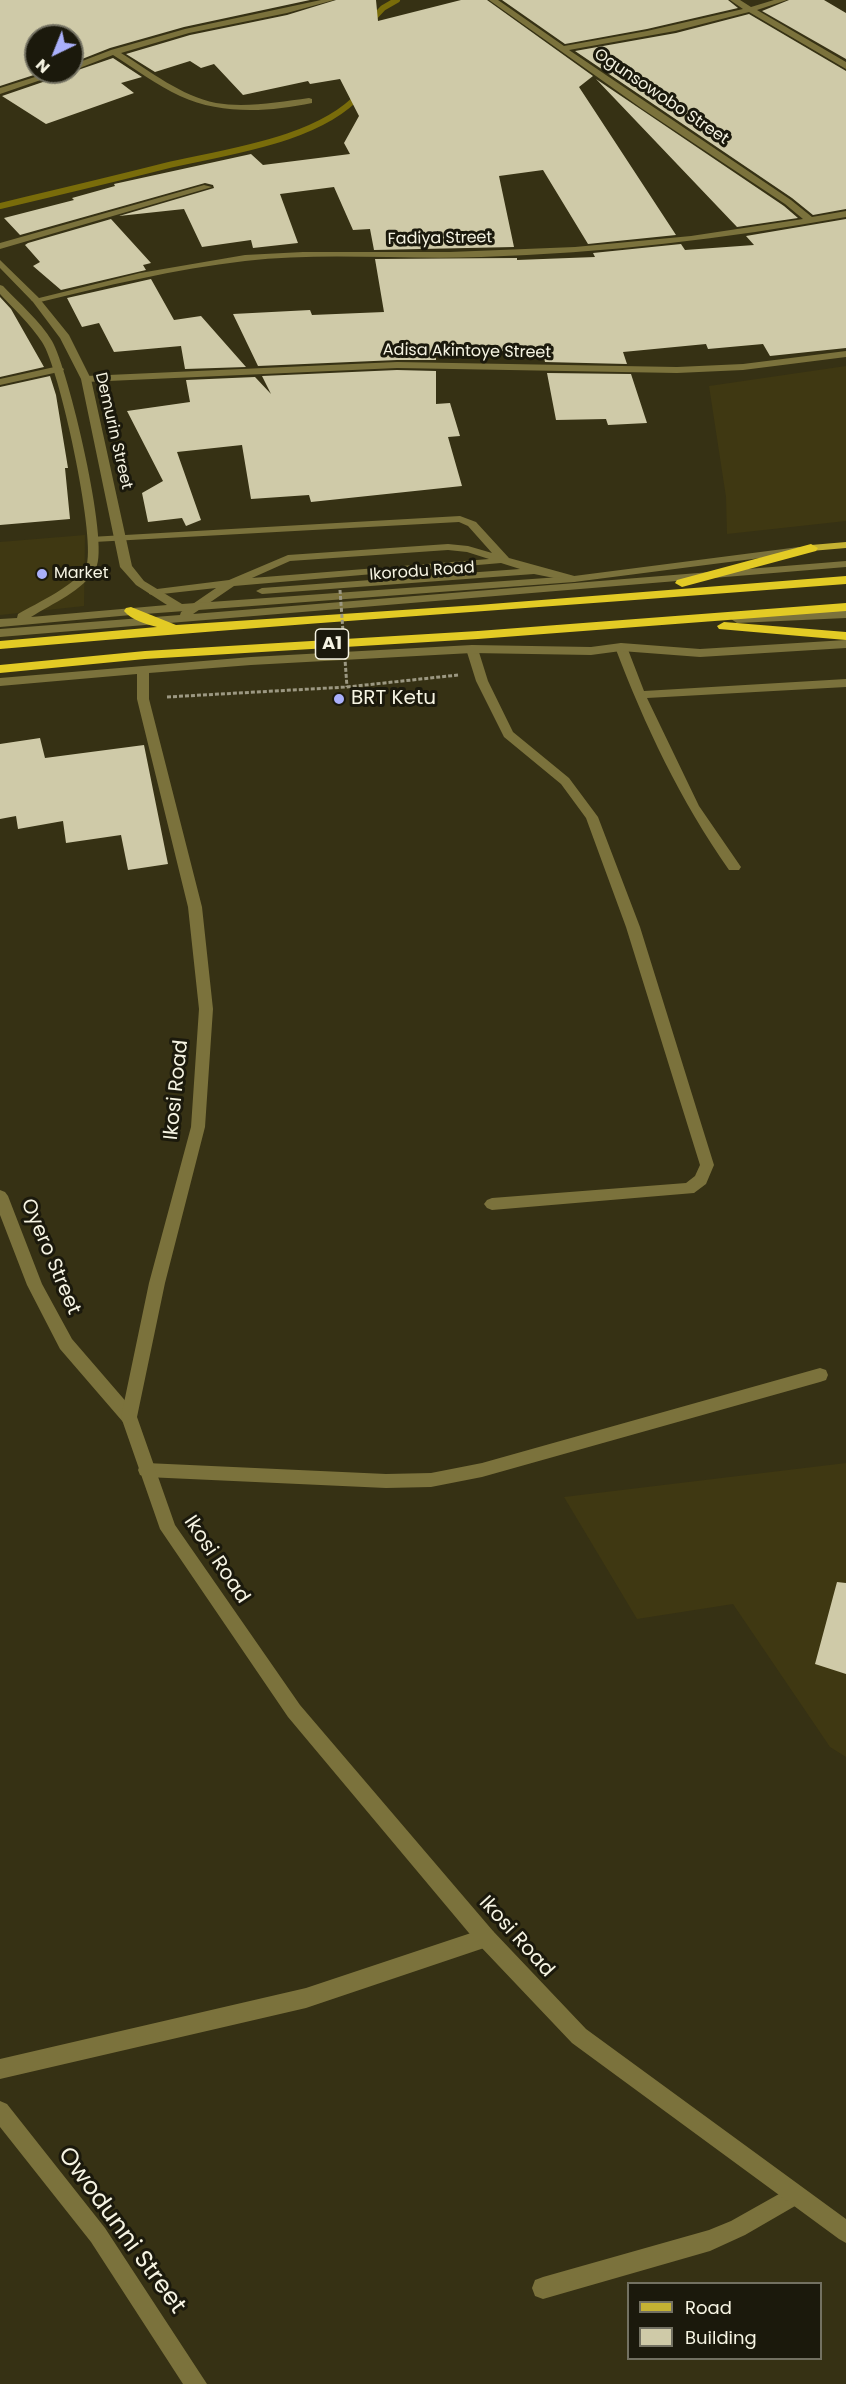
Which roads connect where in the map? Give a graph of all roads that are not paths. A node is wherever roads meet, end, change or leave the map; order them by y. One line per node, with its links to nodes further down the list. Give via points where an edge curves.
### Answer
1 (330, 0): 7 (street, via 188,31)
2 (493, 0): 6 (street, Ogunsowobo Street)
3 (734, 0): 5 (street)
4 (783, 0): 5 (street)
5 (750, 10): 6 (street); 9 (street)
6 (565, 48): 15 (street, Ogunsowobo Street)
7 (114, 52): 8 (street); 12 (street, via 183,94 206,103 229,107)
8 (84, 63)
9 (846, 66)
10 (24, 83): 11 (street)
11 (0, 91)
12 (309, 101)
13 (207, 188): 16 (street)
14 (846, 214): 15 (street, Fadiya Street)
15 (811, 220): 19 (street, Fadiya Street, via 678,242 550,252 292,254 245,258 163,271)
16 (0, 246)
17 (0, 264): 19 (street, Demurin Street)
18 (0, 288): 21 (street, Demurin Street, via 47,341)
19 (36, 300): 22 (street, Demurin Street, via 65,337)
20 (846, 354): 22 (street, Adisa Akintoye Street, via 743,367 677,370 397,365)
21 (59, 369): 23 (street); 25 (street, Demurin Street)
22 (87, 379): 24 (street, Demurin Street)
23 (0, 382)
24 (119, 538): 25 (street); 28 (street, via 460,519 472,524); 35 (street, Demurin Street, via 126,567)
25 (94, 539): 44 (street, Demurin Street, via 92,566 78,583)
26 (846, 545): 27 (main road, Ikorodu Road)
27 (811, 548): 31 (highway); 32 (street, Ikorodu Road)
28 (505, 561): 30 (street); 34 (street); 34 (street, via 448,547 288,558)
29 (846, 564): 31 (street)
30 (537, 571): 32 (street); 37 (street)
31 (705, 577): 36 (highway); 41 (street)
32 (573, 579): 38 (street, Ikorodu Road)
33 (846, 580): 36 (highway, A1)
34 (231, 583): 35 (street); 37 (street)
35 (153, 592): 41 (street, Demurin Street)
36 (643, 594): 47 (highway, A1)
37 (211, 595): 38 (street)
38 (195, 607): 41 (street, Ikorodu Road)
39 (846, 607): 45 (highway, A1)
40 (131, 611): 41 (street, Ikorodu Road); 43 (highway); 44 (street, Ikorodu Road)
41 (180, 612): 43 (street)
42 (846, 614): 45 (street)
43 (147, 620): 47 (highway, via 164,626); 48 (street)
44 (14, 622): 46 (street, Ikorodu Road)
45 (665, 622): 49 (highway); 54 (highway, A1)
46 (0, 623)
47 (192, 627): 51 (highway, A1)
48 (0, 633)
49 (846, 636)
50 (846, 644): 52 (street, via 700,653)
51 (0, 645)
52 (621, 647): 53 (street, via 591,651); 58 (street)
53 (472, 649): 55 (street); 61 (street, via 508,734 565,782 591,817 633,927 707,1165 701,1180 689,1190)
54 (0, 669)
55 (143, 671): 56 (street); 63 (street, Ikosi Road, via 143,699 195,907 206,1010 198,1127 157,1283)
56 (0, 682)
57 (846, 683): 58 (street)
58 (639, 695): 59 (street, via 694,808)
59 (734, 867)
60 (0, 1196): 63 (street, Oyero Street, via 35,1285 66,1344)
61 (492, 1204)
62 (820, 1375): 64 (street, via 482,1470 431,1480)
63 (129, 1417): 64 (street, Ikosi Road)
64 (146, 1470): 65 (street, Ikosi Road, via 168,1529 294,1711)
65 (486, 1938): 66 (street, via 306,1998); 68 (street, Ikosi Road, via 579,2036)
66 (0, 2069)
67 (0, 2111): 71 (street, Owodunni Street, via 98,2235)
68 (795, 2195): 69 (street, Ikosi Road); 70 (street, via 711,2240)
69 (846, 2232)
70 (543, 2288)
71 (196, 2384)

